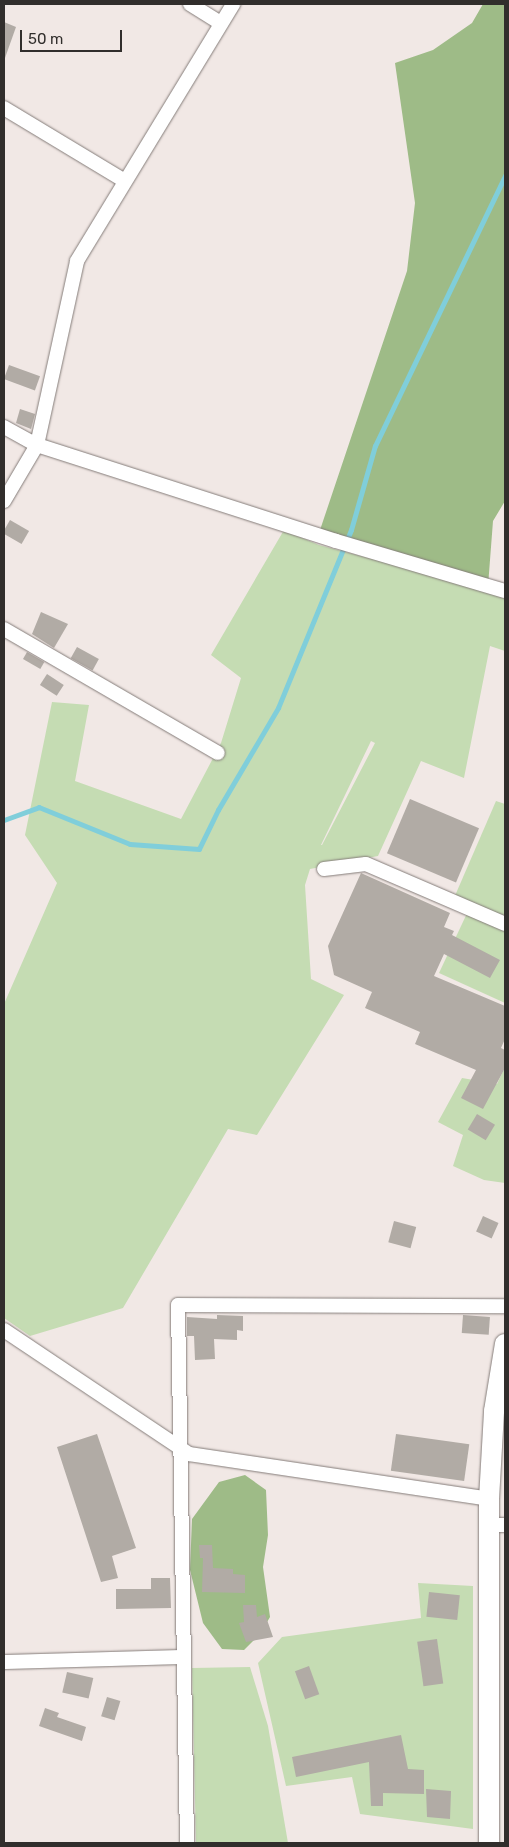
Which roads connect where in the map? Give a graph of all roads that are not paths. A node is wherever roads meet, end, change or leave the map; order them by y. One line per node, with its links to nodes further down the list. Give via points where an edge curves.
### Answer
1 (190, 4): 3 (street)
2 (233, 4): 3 (street)
3 (222, 23): 5 (street)
4 (4, 108): 5 (street)
5 (125, 181): 7 (street, via 77,262)
6 (4, 427): 7 (street)
7 (37, 445): 8 (street); 9 (street, via 336,541)
8 (4, 501)
9 (505, 591)
10 (4, 629): 11 (street)
11 (218, 753)
12 (324, 869): 13 (street, via 366,864)
13 (505, 924)
14 (505, 1306): 17 (street, via 178,1305)
15 (4, 1330): 17 (street)
16 (505, 1344): 18 (street, via 494,1411)
17 (179, 1447): 18 (street, via 189,1454 210,1460); 20 (street)
18 (489, 1500): 19 (street)
19 (497, 1525): 23 (street)
20 (183, 1657): 21 (street); 22 (street)
21 (4, 1662)
22 (187, 1843)
23 (490, 1843)

